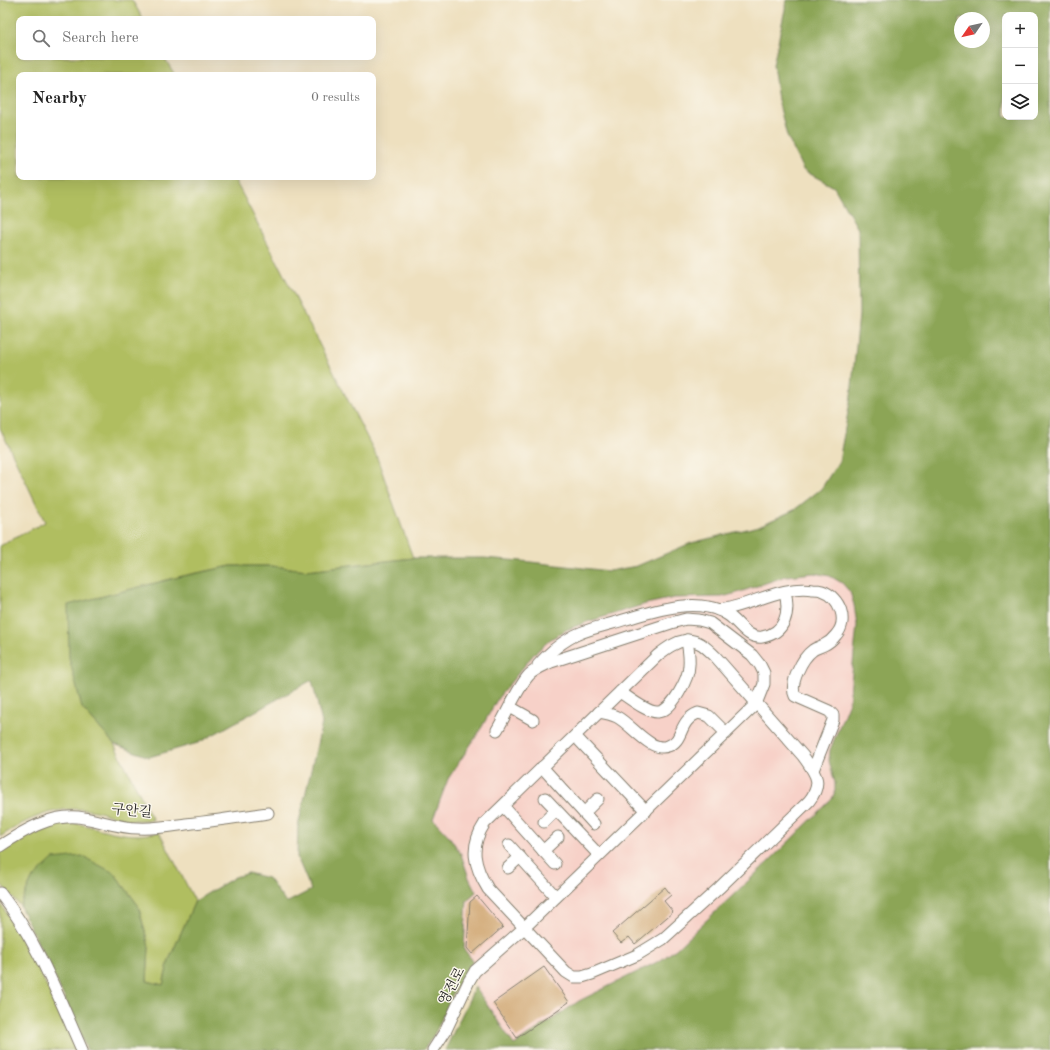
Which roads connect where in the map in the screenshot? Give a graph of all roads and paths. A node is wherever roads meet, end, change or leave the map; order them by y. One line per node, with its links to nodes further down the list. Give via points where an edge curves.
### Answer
1 (785, 592): 2 (lane, via 732,609); 2 (lane, via 788,603 784,621 780,628 762,637 744,631 729,616); 14 (lane, via 808,589 823,591 833,597 840,606 842,618 841,627 835,636 807,655 793,684 795,696 833,715)
2 (718, 610): 4 (lane, via 692,606 670,608 587,630 570,637 555,648)
3 (687, 640): 5 (lane, via 669,646); 5 (lane, via 687,676 678,694 665,710 653,712); 6 (lane, via 705,646)
4 (530, 675): 6 (lane, via 551,662 656,627 686,619 699,620 710,623 752,655 760,665 764,673 764,684); 7 (lane)
5 (620, 692): 8 (lane)
6 (756, 704): 11 (lane, 영전로); 14 (lane)
7 (510, 707): 9 (lane); 10 (lane)
8 (599, 712): 11 (lane, via 617,717 654,746 668,747 674,743 687,720 698,713 709,716); 12 (lane)
9 (533, 720)
10 (497, 730)
11 (726, 733): 19 (lane, 영전로)
12 (575, 736): 13 (lane); 19 (lane)
13 (542, 767): 17 (lane); 21 (lane)
14 (813, 770): 34 (lane, via 817,788 809,801 663,939 637,955 592,974 574,977 566,972)
15 (545, 798): 18 (lane)
16 (598, 799): 21 (lane)
17 (503, 806): 27 (lane); 34 (lane, via 478,833 475,842 477,866 488,889)
18 (556, 810): 22 (lane); 28 (lane)
19 (646, 811): 28 (lane, 영전로)
20 (268, 813): 26 (lane, 구안길, via 138,828 68,816 35,826)
21 (584, 813): 23 (lane)
22 (544, 822)
23 (594, 824)
24 (558, 838): 27 (lane)
25 (509, 845): 29 (lane)
26 (0, 846)
27 (543, 851): 30 (lane)
28 (599, 855): 33 (lane, 영전로)
29 (520, 857): 31 (lane); 33 (lane)
30 (555, 864)
31 (508, 868)
32 (0, 893): 35 (lane, via 45,966)
33 (556, 897): 34 (lane, 영전로)
34 (524, 928): 36 (lane, 영전로, via 476,971)
35 (82, 1050)
36 (433, 1050)

